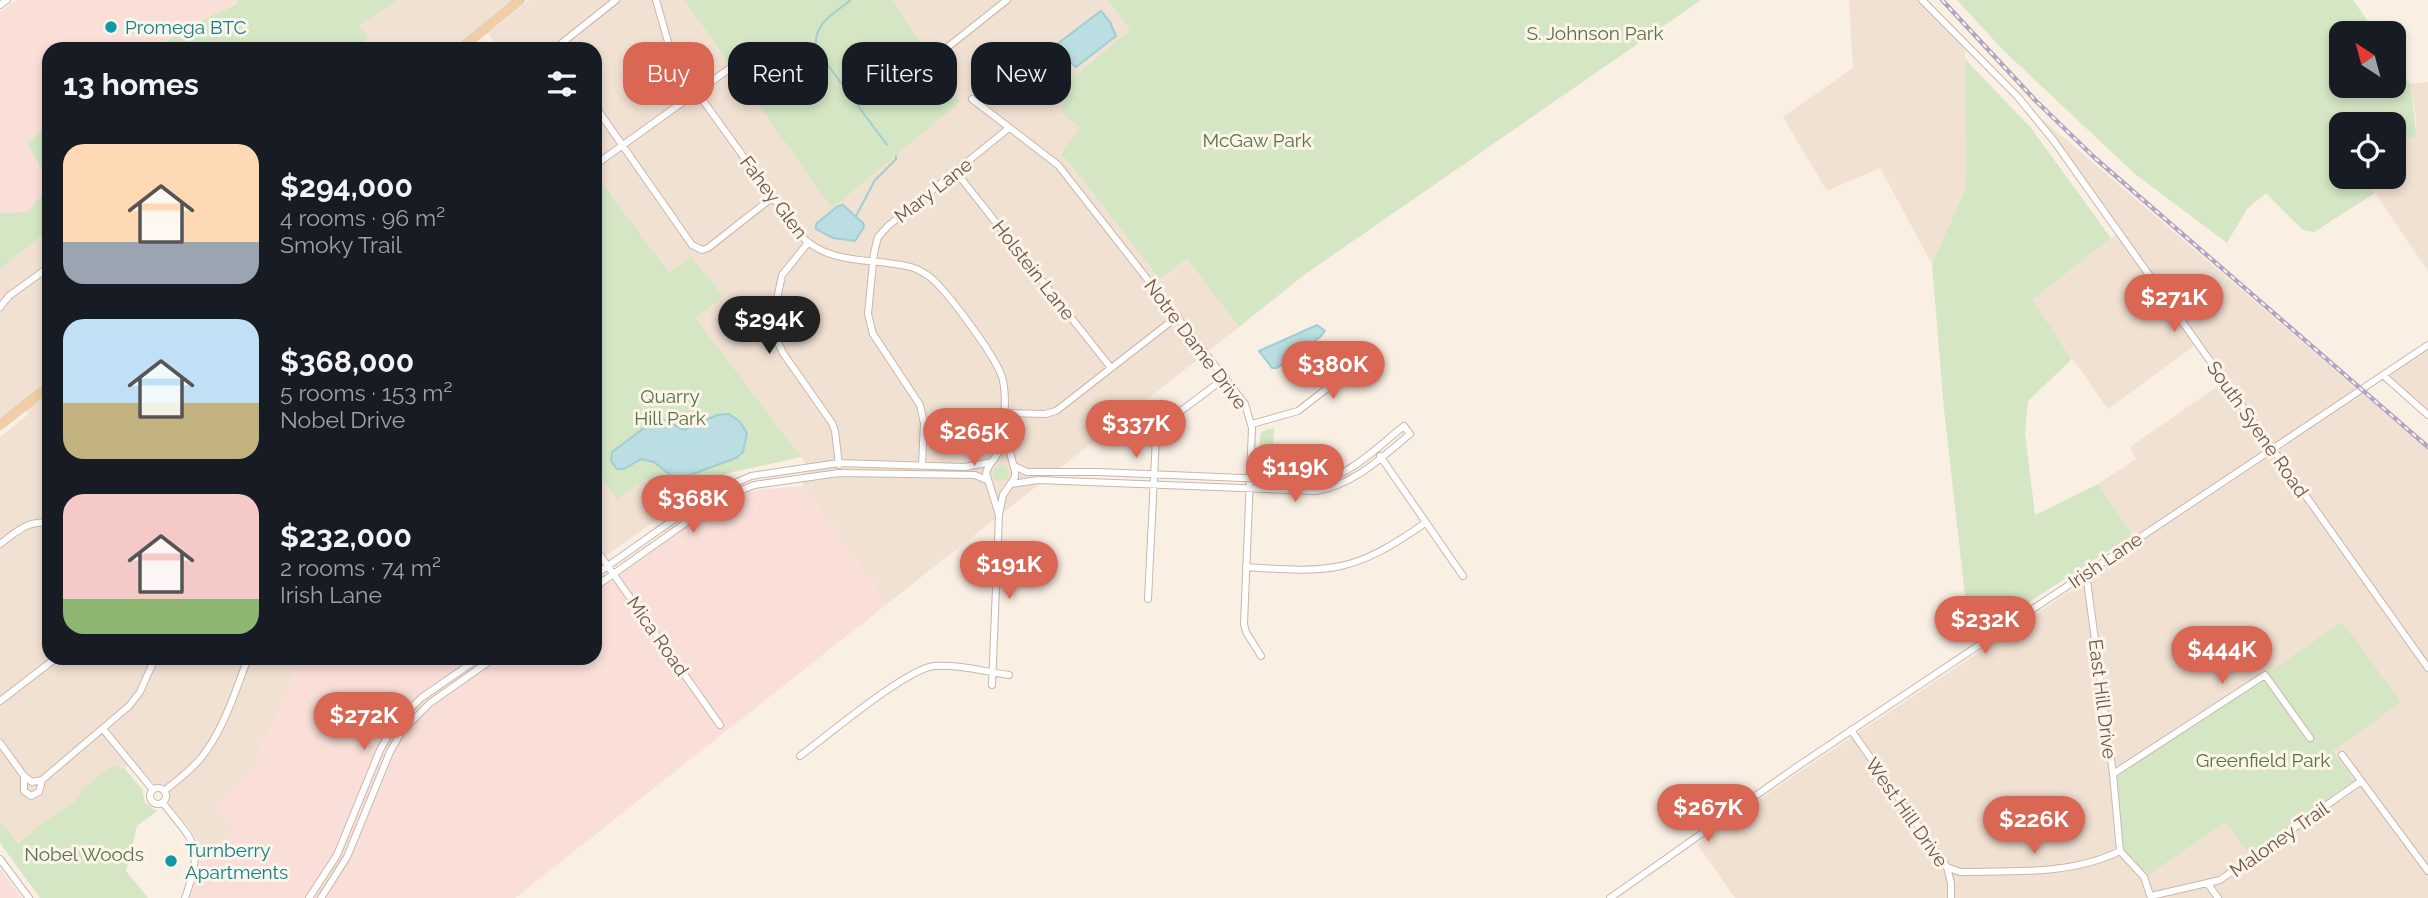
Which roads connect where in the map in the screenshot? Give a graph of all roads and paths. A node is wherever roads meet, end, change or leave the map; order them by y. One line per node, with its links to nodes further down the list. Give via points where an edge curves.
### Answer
1 (7, 0): 7 (street)
2 (520, 0): 8 (main road)
3 (616, 0): 9 (street)
4 (656, 0): 10 (street, Fahey Glen)
5 (1007, 0): 11 (street)
6 (1922, 0): 37 (street, South Syene Road, via 2018,97 2054,141)
7 (0, 5)
8 (469, 42)
9 (563, 42)
10 (668, 42)
11 (954, 42)
12 (680, 105): 17 (street)
13 (706, 105): 20 (street, Fahey Glen)
14 (980, 105): 16 (street, Notre Dame Drive)
15 (602, 116): 17 (street)
16 (1009, 128): 19 (street, Mary Lane); 25 (street, Notre Dame Drive, via 1058,165)
17 (623, 145): 18 (street); 20 (street, via 692,245 702,250)
18 (602, 160)
19 (956, 172): 22 (street, Mary Lane, via 888,226 876,243); 28 (street, Holstein Lane)
20 (773, 197): 21 (street, Fahey Glen)
21 (808, 243): 22 (street, Fahey Glen, via 831,255); 41 (street, via 782,275 776,338 832,423)
22 (873, 262): 32 (street, Fahey Glen, via 911,267 938,286 996,362 1003,380); 42 (street, Mary Lane, via 870,328 920,405)
23 (42, 272): 24 (street)
24 (0, 307)
25 (1178, 316): 28 (street); 30 (street, Notre Dame Drive)
26 (2428, 345): 29 (street, Irish Lane)
27 (1361, 362): 34 (street, via 1298,411)
28 (1111, 368): 32 (street, via 1051,413)
29 (2383, 375): 33 (street); 37 (street, Irish Lane)
30 (1226, 377): 34 (street, Notre Dame Drive, via 1245,404); 46 (street, via 1164,424 1155,441)
31 (42, 392): 35 (main road)
32 (1003, 412): 36 (street, Fahey Glen)
33 (2428, 415)
34 (1252, 424): 47 (street, Notre Dame Drive)
35 (0, 425)
36 (1003, 426): 40 (street, Fahey Glen, via 999,452); 43 (street, Fahey Glen)
37 (2272, 448): 65 (street, Irish Lane); 76 (street, South Syene Road)
38 (1374, 449): 39 (street); 39 (street, via 1404,426 1410,434); 48 (street, via 1346,471)
39 (1381, 458): 55 (street, via 1339,486); 59 (street)
40 (992, 462): 42 (street, via 965,467); 43 (street, via 1005,460); 49 (street, Fahey Glen, via 987,469)
41 (839, 463): 42 (street); 45 (street); 53 (street, via 751,476)
42 (922, 465)
43 (1013, 466): 44 (street, via 1027,472); 51 (street, Fahey Glen, via 1015,477)
44 (1098, 472): 46 (street); 50 (street)
45 (839, 473): 49 (street, via 975,475); 56 (street, via 754,485)
46 (1154, 475): 47 (street); 52 (street)
47 (1250, 478): 48 (street); 54 (street, Notre Dame Drive)
48 (1315, 481): 55 (street)
49 (989, 482): 51 (street, via 998,488); 57 (street, Fahey Glen)
50 (1098, 483): 51 (street, via 1038,480); 52 (street)
51 (1010, 484): 57 (street, Fahey Glen)
52 (1153, 485): 54 (street); 69 (street)
53 (717, 489): 56 (street); 62 (street)
54 (1249, 489): 55 (street); 63 (street, Notre Dame Drive)
55 (1316, 491)
56 (722, 498): 66 (street)
57 (999, 515): 77 (street)
58 (42, 523): 60 (street, via 28,524)
59 (1425, 523): 63 (street, via 1392,546 1345,566 1304,570); 67 (street)
60 (0, 544)
61 (602, 558): 62 (street, Mica Road)
62 (608, 566): 64 (street); 66 (street, Mica Road)
63 (1246, 567): 70 (street, Notre Dame Drive, via 1244,624)
64 (602, 570)
65 (2086, 573): 83 (street, Irish Lane); 88 (street, East Hill Drive)
66 (614, 574): 68 (street); 81 (street, Mica Road)
67 (1463, 576)
68 (602, 582)
69 (1148, 600)
70 (1261, 656)
71 (47, 665): 80 (street)
72 (152, 665): 82 (street, via 140,692)
73 (245, 665): 93 (street, via 210,746)
74 (469, 665): 103 (street, via 421,698 394,725 337,855)
75 (484, 665): 104 (street, via 430,703 402,731 347,857)
76 (2428, 668)
77 (992, 673): 78 (street); 79 (street); 87 (street, via 946,666 922,668)
78 (1009, 675)
79 (992, 685)
80 (0, 701)
81 (720, 725)
82 (103, 729): 90 (street); 92 (street)
83 (1851, 730): 97 (street, West Hill Drive); 105 (street, Irish Lane)
84 (2310, 738): 88 (street, via 2265,675)
85 (0, 743): 89 (street)
86 (2342, 755): 91 (street)
87 (800, 756)
88 (2113, 774): 95 (street, East Hill Drive)
89 (24, 776): 90 (street, via 32,782); 90 (street, via 24,791 31,796 39,792)
90 (41, 780)
91 (2361, 781): 98 (street); 99 (street, Maloney Trail, via 2251,860)
92 (153, 790): 93 (street); 94 (street, via 153,802)
93 (164, 791): 94 (street)
94 (163, 803): 102 (street, via 194,847 196,866)
95 (2120, 851): 97 (street, via 2064,867 1960,872); 100 (street, via 2144,877)
96 (0, 859): 101 (street)
97 (1947, 867): 106 (street, West Hill Drive)
98 (2428, 871)
99 (2208, 884): 100 (street, Maloney Trail); 107 (street)
100 (2151, 897)
101 (29, 898)
102 (186, 898)
103 (309, 898)
104 (321, 898)
105 (1611, 898)
106 (1951, 898)
107 (2218, 898)

